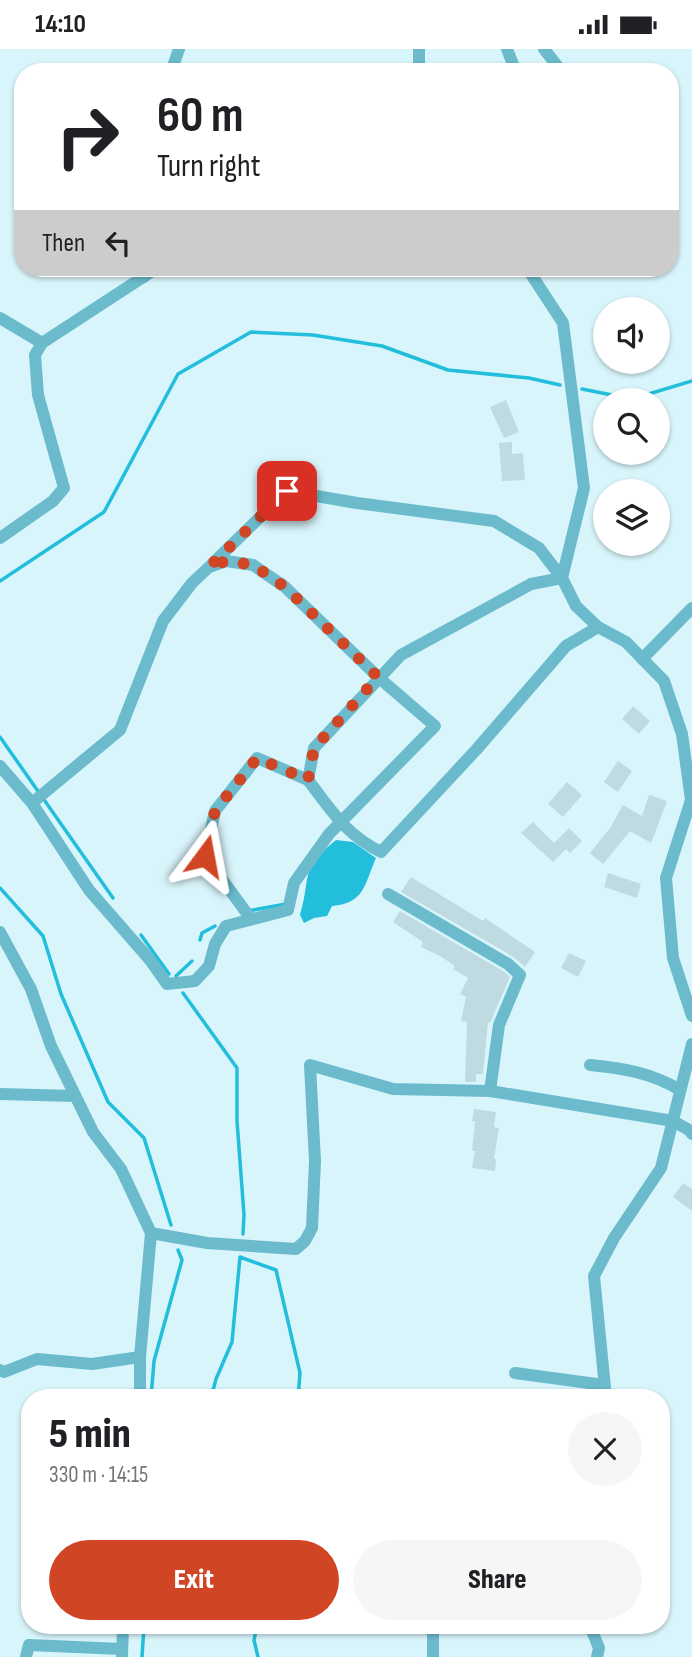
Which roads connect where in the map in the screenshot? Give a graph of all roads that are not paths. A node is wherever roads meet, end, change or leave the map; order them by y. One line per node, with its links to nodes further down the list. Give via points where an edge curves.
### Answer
1 (544, 49): 2 (street)
2 (555, 63)
3 (144, 277): 6 (street)
4 (533, 277): 9 (street, via 563,323 584,488)
5 (0, 318): 6 (street)
6 (42, 343): 7 (street, via 35,355 38,395 64,488)
7 (0, 538)
8 (209, 567): 9 (street, via 287,491 494,521 540,548); 13 (street, via 226,561 253,565 285,587); 17 (street, via 163,621 120,730)
9 (562, 578): 11 (street, via 576,606); 13 (street, via 531,584 401,655)
10 (692, 608): 12 (street)
11 (598, 627): 12 (street, via 626,642); 18 (street, via 566,646 381,852 359,841)
12 (642, 659): 16 (street, via 664,681 682,734)
13 (378, 677): 15 (street, via 314,748); 18 (street, via 435,726)
14 (0, 766): 17 (street)
15 (308, 780): 18 (street); 20 (street, via 257,758 215,811 205,856)
16 (690, 782): 22 (street, via 691,800 666,878 673,958)
17 (38, 798): 20 (street, via 89,890 167,984 195,981 209,966 226,926)
18 (341, 822): 20 (street, via 294,883 288,910)
19 (388, 894): 26 (street, via 520,975 499,1024)
20 (251, 919)
21 (0, 932): 29 (street, via 31,989)
22 (692, 1016)
23 (692, 1044): 28 (street)
24 (590, 1065): 28 (street, via 642,1072 666,1081)
25 (692, 1083): 28 (street)
26 (489, 1091): 30 (street); 32 (street, via 393,1089 310,1065 315,1161 312,1228 305,1241 296,1249 207,1243)
27 (0, 1094): 29 (street)
28 (680, 1094): 30 (street)
29 (75, 1096): 32 (street, via 93,1132 121,1169)
30 (673, 1121): 31 (street); 38 (street, via 661,1168 594,1276)
31 (692, 1135)
32 (151, 1233): 33 (street)
33 (140, 1357): 34 (street, via 92,1364 37,1359); 36 (street)
34 (0, 1370)
35 (515, 1373): 37 (street)
36 (141, 1389)
37 (591, 1389)
38 (605, 1389)
39 (123, 1634): 42 (street)
40 (433, 1634): 44 (street)
41 (593, 1634): 45 (street)
42 (122, 1653): 43 (street, via 29,1644)
43 (26, 1657)
44 (433, 1657)
45 (597, 1657)

